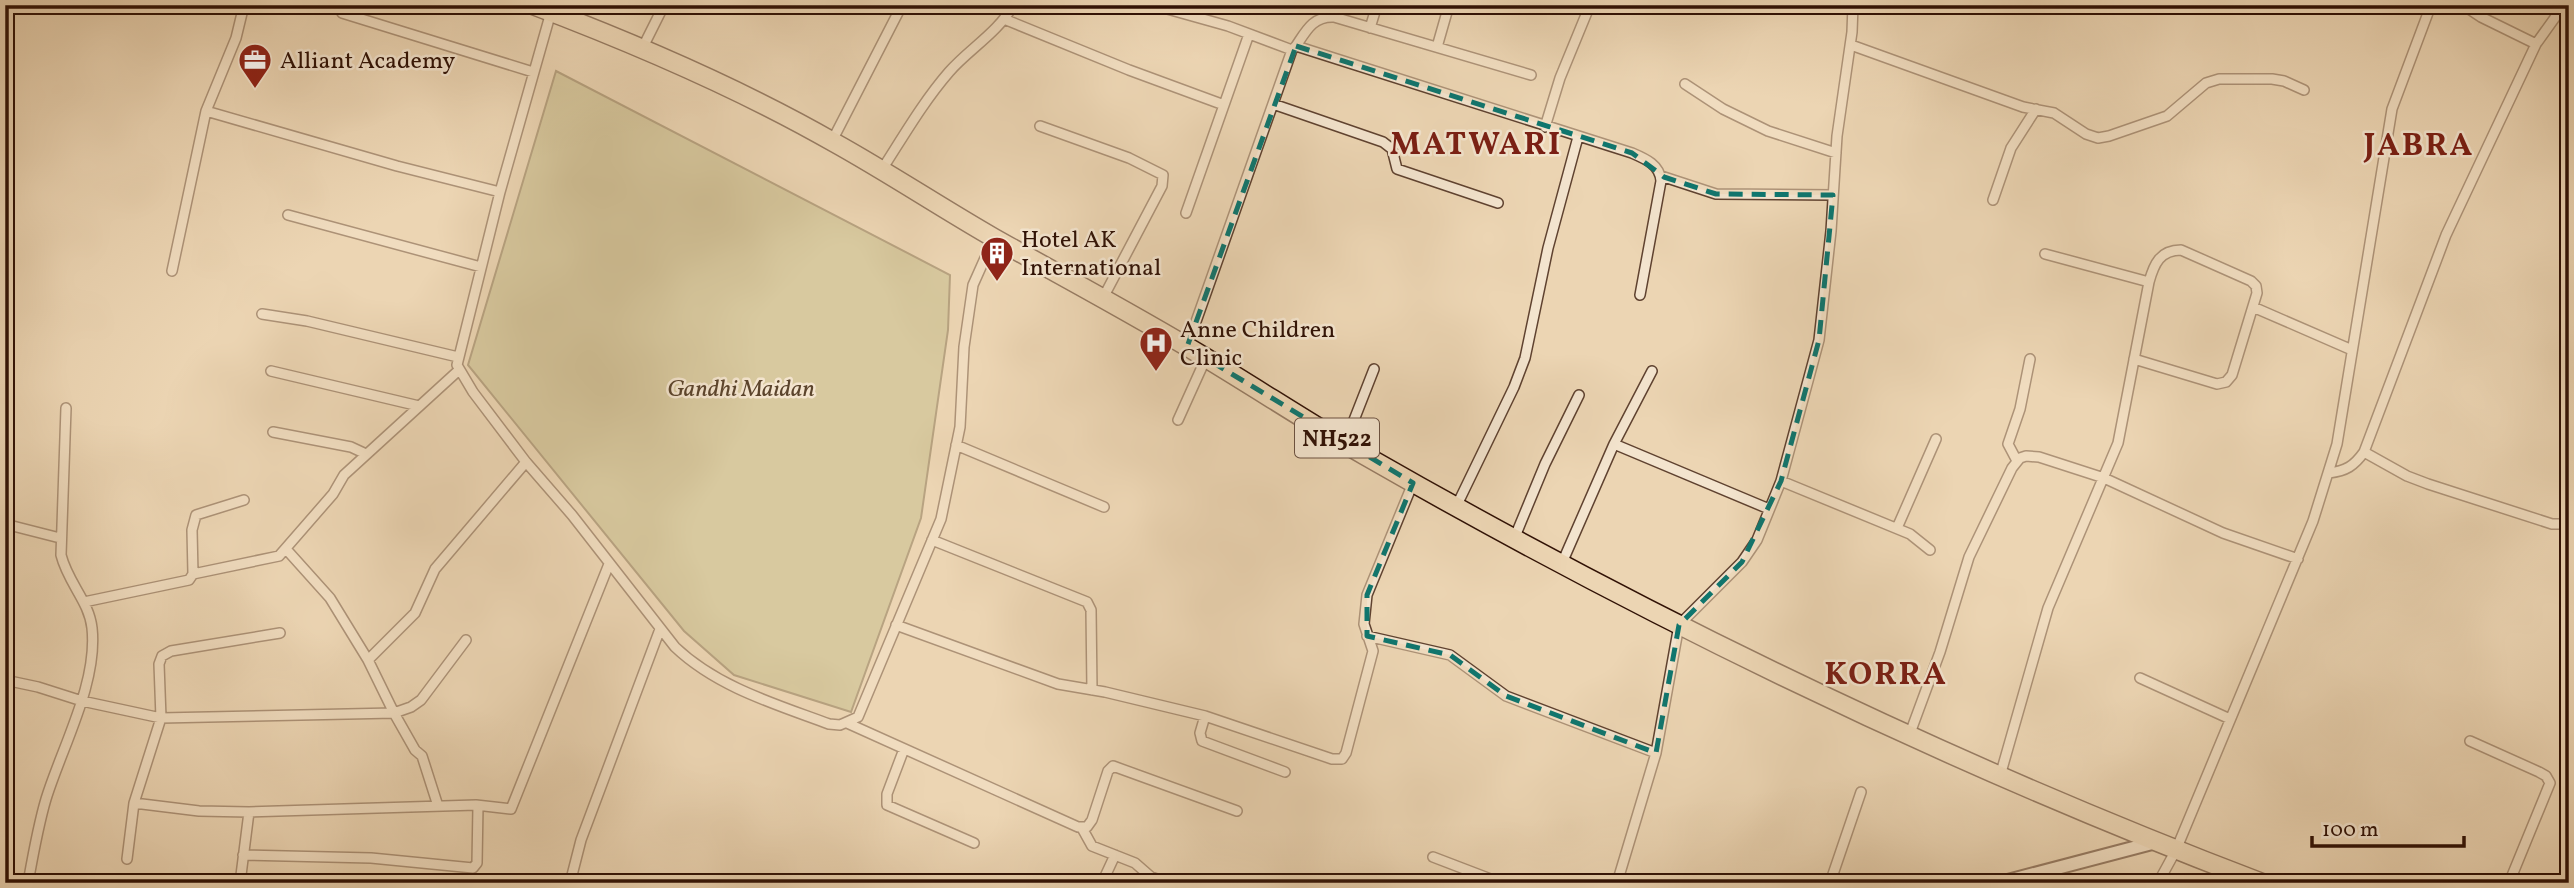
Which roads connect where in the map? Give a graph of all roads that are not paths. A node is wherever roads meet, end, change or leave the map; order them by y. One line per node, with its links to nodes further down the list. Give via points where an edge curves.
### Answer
1 (244, 5): 36 (street, via 236,38)
2 (533, 5): 16 (highway, NH522)
3 (664, 5): 28 (street)
4 (902, 5): 40 (street)
5 (1013, 5): 21 (street)
6 (1153, 5): 14 (street)
7 (1328, 5): 19 (street)
8 (1377, 5): 22 (street)
9 (1448, 5): 26 (street)
10 (1590, 5): 38 (street)
11 (1853, 5): 24 (street)
12 (2431, 5): 60 (street, via 2392,109)
13 (2463, 5): 25 (street)
14 (1182, 9): 23 (street)
15 (2562, 9): 20 (street); 25 (street)
16 (551, 12): 18 (highway, NH522); 29 (street)
17 (342, 13): 29 (street)
18 (579, 14): 28 (highway, NH522)
19 (1326, 16): 22 (street); 27 (street, via 1314,21)
20 (2569, 17)
21 (1004, 19): 33 (street); 42 (street, via 947,74)
22 (1370, 28): 26 (street)
23 (1249, 34): 27 (street); 33 (street)
24 (1851, 44): 35 (street); 41 (street)
25 (2536, 44): 78 (street, via 2446,235)
26 (1437, 47): 30 (street)
27 (1294, 48): 34 (street); 38 (street)
28 (642, 49): 40 (highway, NH522)
29 (533, 72): 44 (street)
30 (1531, 75)
31 (1685, 84): 41 (street, via 1768,131)
32 (2304, 90): 35 (street, via 2284,80 2219,79 2206,83 2167,116 2098,138 2054,113)
33 (1224, 104): 48 (street)
34 (1273, 104): 47 (street, via 1383,142 1392,149 1397,169); 59 (street)
35 (2036, 109): 46 (street, via 2011,148)
36 (206, 111): 44 (street); 53 (street)
37 (1040, 126): 56 (street, via 1163,175 1163,186)
38 (1545, 127): 39 (street)
39 (1578, 137): 43 (street, via 1632,153 1656,167); 88 (street, via 1525,358)
40 (832, 141): 42 (highway, NH522)
41 (1836, 152): 45 (street)
42 (881, 171): 50 (highway, NH522)
43 (1661, 176): 45 (street, via 1716,194); 55 (street)
44 (500, 192): 52 (street)
45 (1833, 195): 84 (street, via 1819,340)
46 (1993, 200)
47 (1498, 203)
48 (1186, 212)
49 (288, 215): 52 (street)
50 (994, 238): 56 (highway, NH522); 77 (street, via 973,285)
51 (2045, 254): 54 (street)
52 (481, 267): 61 (street)
53 (172, 271)
54 (2149, 282): 57 (street, via 2160,257 2181,250 2251,281 2258,293); 64 (street)
55 (1640, 295)
56 (1103, 298): 59 (highway, NH522)
57 (2253, 307): 60 (street); 64 (street, via 2226,382 2217,384)
58 (262, 314): 61 (street)
59 (1187, 347): 62 (highway, NH522)
60 (2352, 350): 82 (street)
61 (458, 357): 66 (street)
62 (1206, 358): 72 (street); 75 (highway, NH522)
63 (2030, 359): 80 (street, via 2008,444)
64 (2134, 359): 83 (street, via 2118,443)
65 (1374, 369): 75 (street)
66 (459, 370): 70 (street); 81 (street)
67 (271, 371): 70 (street)
68 (1652, 371): 76 (street)
69 (1579, 395): 94 (street)
70 (419, 406): 79 (street)
71 (66, 408): 93 (street)
72 (1178, 421)
73 (273, 432): 79 (street)
74 (1936, 439): 92 (street)
75 (1345, 443): 85 (highway, NH522)
76 (1614, 444): 89 (street); 100 (street)
77 (957, 445): 87 (street); 95 (street)
78 (2364, 453): 82 (street, via 2344,471); 90 (street, via 2428,484 2552,524)
79 (366, 454): 96 (street)
80 (2017, 461): 83 (street, via 2039,457); 119 (street, via 1969,557)
81 (526, 462): 99 (street); 109 (street, via 435,569 415,613)
82 (2329, 473): 98 (street)
83 (2105, 478): 98 (street, via 2223,533); 124 (street, via 2048,608)
84 (1781, 481): 89 (street); 92 (street)
85 (1413, 483): 88 (highway, NH522); 107 (street, via 1367,595 1363,616)
86 (244, 500): 101 (street, via 196,515)
87 (1104, 507)
88 (1456, 507): 94 (highway, NH522)
89 (1769, 509): 104 (street, via 1742,562)
90 (2569, 521)
91 (5, 524): 93 (street)
92 (1897, 528): 97 (street)
93 (60, 538): 102 (street, via 65,573)
94 (1514, 539): 100 (highway, NH522)
95 (932, 540): 103 (street); 112 (street, via 1087,601)
96 (286, 549): 101 (street, via 279,556); 109 (street, via 330,598)
97 (1930, 550)
98 (2298, 559): 117 (street)
99 (609, 564): 105 (street); 128 (street, via 511,809)
100 (1562, 564): 104 (highway, NH522)
101 (193, 574): 102 (street, via 186,581)
102 (84, 602): 113 (street, via 93,643)
103 (896, 625): 112 (street, via 1058,684); 118 (street, via 863,709)
104 (1679, 625): 119 (highway, NH522); 122 (street)
105 (660, 629): 118 (street, via 693,664 716,677 829,724); 142 (street, via 581,840)
106 (280, 633): 116 (street, via 162,656)
107 (1367, 636): 115 (street, via 1372,656 1342,758 1332,759); 122 (street, via 1450,655 1516,700)
108 (466, 640): 114 (street, via 421,701)
109 (368, 660): 114 (street)
110 (2140, 678): 117 (street)
111 (5, 680): 113 (street)
112 (1092, 690): 115 (street)
113 (82, 701): 116 (street); 140 (street, via 46,800)
114 (394, 713): 116 (street); 127 (street, via 422,757)
115 (1205, 716): 123 (street, via 1202,741)
116 (161, 718): 126 (street)
117 (2230, 719): 134 (street)
118 (847, 723): 121 (street)
119 (1909, 736): 124 (highway, NH522)
120 (2470, 741): 153 (street, via 2539,772 2550,783)
121 (904, 750): 131 (street); 133 (street, via 887,805)
122 (1656, 753): 148 (street)
123 (1285, 772)
124 (2000, 776): 132 (highway, NH522)
125 (1861, 792): 149 (street)
126 (134, 803): 130 (street); 138 (street)
127 (438, 806): 128 (street); 130 (street)
128 (478, 806): 135 (street, via 477,863 473,868 371,858)
129 (1237, 811): 131 (street, via 1113,766 1092,820)
130 (249, 812): 135 (street)
131 (1082, 828): 136 (street, via 1090,845)
132 (2157, 842): 134 (highway, NH522); 139 (main road)
133 (974, 843)
134 (2176, 850): 151 (street); 152 (highway, NH522)
135 (243, 855): 141 (street)
136 (1115, 855): 145 (street); 146 (street)
137 (1433, 857): 147 (street)
138 (127, 859)
139 (2027, 879): 150 (main road)
140 (28, 883)
141 (240, 883)
142 (570, 883)
143 (850, 883): 144 (street)
144 (860, 883)
145 (1102, 883)
146 (1168, 883)
147 (1501, 883)
148 (1616, 883)
149 (1830, 883)
150 (2000, 883)
151 (2158, 883)
152 (2262, 883)
153 (2509, 883)

